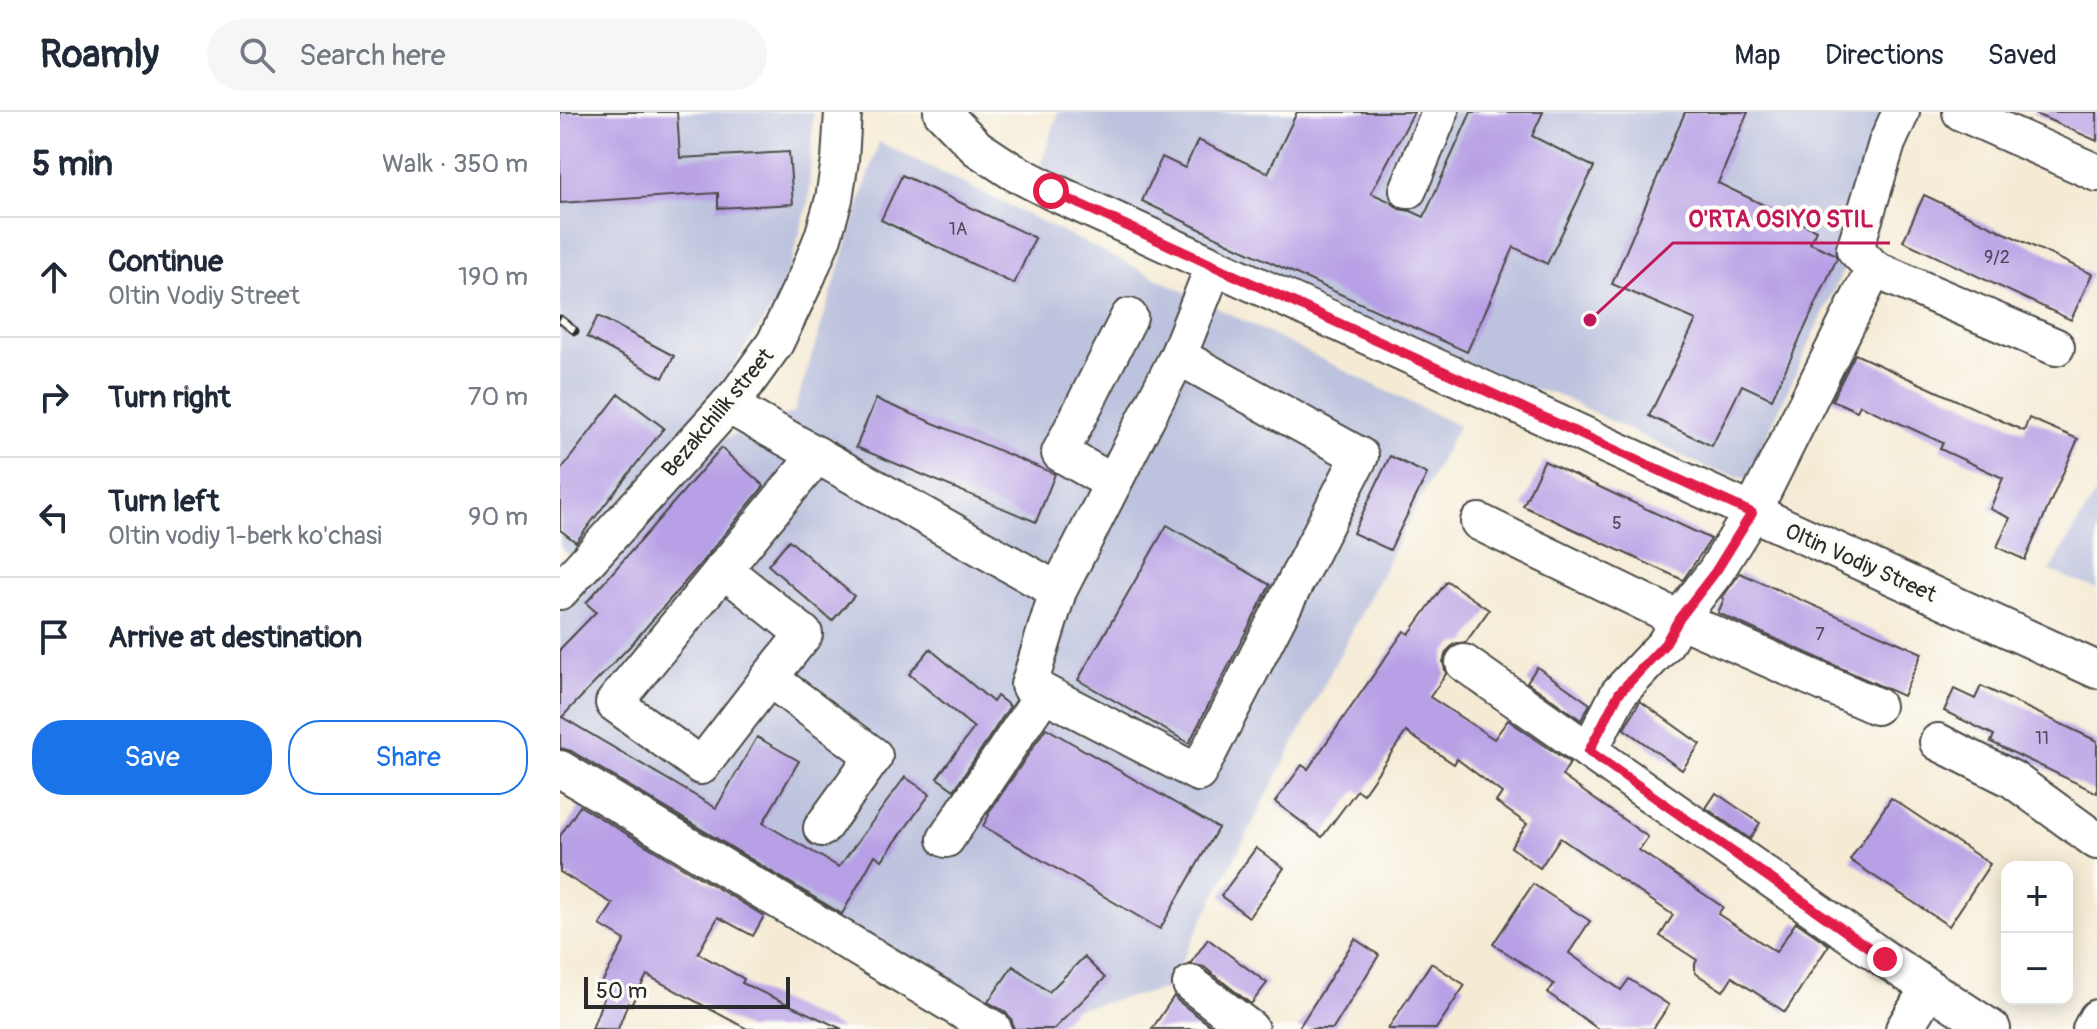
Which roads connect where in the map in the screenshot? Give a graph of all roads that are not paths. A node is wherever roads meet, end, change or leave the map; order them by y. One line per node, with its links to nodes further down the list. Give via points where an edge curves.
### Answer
1 (843, 112): 13 (street, Bezakchilik street, via 834,199 823,237 775,343)
2 (942, 112): 8 (street, Oltin Vodiy Street, via 977,148 1012,171)
3 (1440, 112): 7 (street)
4 (1901, 112): 9 (street, via 1855,249)
5 (1961, 112): 6 (street)
6 (2097, 173)
7 (1408, 190)
8 (1214, 266): 12 (street); 16 (street, Oltin Vodiy Street)
9 (1874, 269): 11 (street); 16 (street)
10 (1129, 317): 15 (street, via 1060,453)
11 (2056, 347)
12 (1178, 356): 15 (street); 25 (street, via 1360,456 1198,773)
13 (728, 405): 14 (street); 19 (street, Bezakchilik street)
14 (817, 455): 18 (street); 20 (street)
15 (1113, 483): 20 (street)
16 (1752, 513): 21 (street); 23 (street, Oltin Vodiy Street)
17 (1479, 522): 21 (street)
18 (723, 569): 24 (street, via 804,634); 24 (street, via 614,703 701,766)
19 (560, 591)
20 (1058, 591): 25 (street, via 1029,685)
21 (1679, 619): 26 (street); 28 (street, via 1665,644 1619,693)
22 (1464, 663): 28 (street)
23 (2097, 670)
24 (769, 678): 30 (street, via 874,756)
25 (1044, 693): 31 (street)
26 (1876, 706)
27 (1938, 742): 32 (street, via 2012,779)
28 (1589, 751): 34 (street)
29 (560, 769): 36 (street)
30 (822, 828)
31 (946, 839)
32 (2097, 841)
33 (1191, 984): 37 (street)
34 (1929, 988): 38 (street); 39 (street)
35 (2097, 1018): 40 (street)
36 (993, 1029)
37 (1250, 1029)
38 (1904, 1029)
39 (1992, 1029)
40 (2091, 1029)

